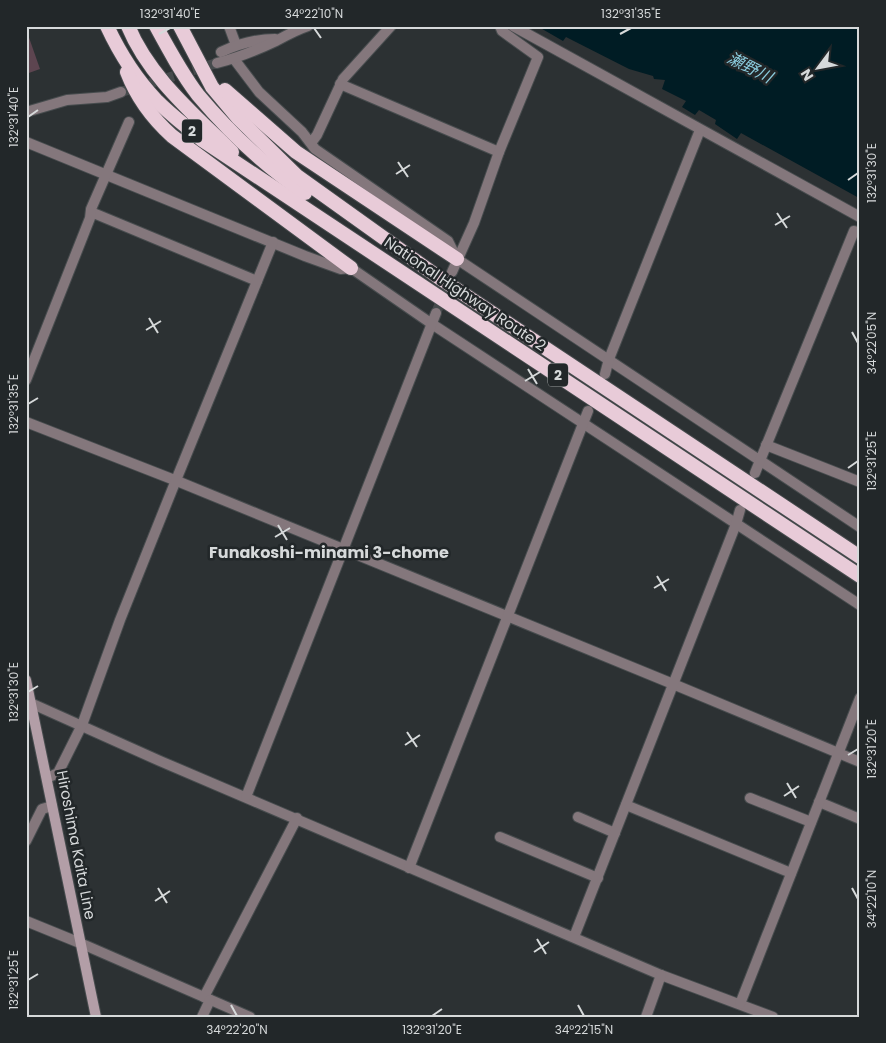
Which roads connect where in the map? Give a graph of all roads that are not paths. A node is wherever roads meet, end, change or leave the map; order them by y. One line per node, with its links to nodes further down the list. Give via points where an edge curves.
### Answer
1 (107, 26): 16 (highway)
2 (128, 26): 26 (highway, 2, via 153,69 177,98)
3 (156, 26): 32 (highway, 2, via 198,94 258,157 315,199)
4 (229, 26): 11 (street)
5 (308, 26): 10 (street)
6 (391, 26): 17 (street)
7 (500, 26): 24 (street, via 502,31 538,57)
8 (513, 26): 21 (street)
9 (182, 30): 13 (highway, National Highway Route 2 / 2)
10 (280, 39): 11 (street); 14 (street)
11 (236, 44): 12 (street)
12 (220, 52)
13 (196, 57): 32 (highway, via 237,102 296,152); 32 (highway, National Highway Route 2 / 2, via 212,87 238,118 298,176)
14 (234, 59): 15 (street); 23 (street, via 260,92)
15 (217, 63)
16 (134, 78): 26 (highway, National Highway Route 2 / 2, via 202,140); 31 (highway, via 138,97 172,136)
17 (340, 84): 23 (street); 24 (street)
18 (121, 92): 19 (street, via 107,97 67,100)
19 (26, 112)
20 (129, 122): 25 (street)
21 (700, 130): 28 (street); 36 (street)
22 (26, 142): 25 (street)
23 (311, 144): 32 (street, via 448,241)
24 (499, 152): 32 (street, via 474,223)
25 (107, 175): 27 (street); 30 (street)
26 (254, 175): 52 (highway, National Highway Route 2 / 2)
27 (91, 212): 33 (street); 38 (street)
28 (860, 217)
29 (860, 233): 42 (street, via 854,231)
30 (273, 242): 31 (street, via 332,266); 33 (street)
31 (351, 268): 35 (street)
32 (450, 270): 36 (street); 51 (highway, National Highway Route 2 / 2)
33 (257, 281): 45 (street)
34 (436, 313): 35 (street)
35 (432, 324): 41 (street); 50 (street)
36 (609, 359): 37 (street); 43 (street)
37 (605, 374)
38 (26, 380)
39 (588, 412): 41 (street)
40 (26, 422): 45 (street)
41 (583, 422): 48 (street); 54 (street)
42 (766, 445): 43 (street); 46 (street)
43 (760, 460): 44 (street); 49 (street)
44 (754, 473)
45 (177, 481): 50 (street); 59 (street, via 120,620)
46 (860, 482)
47 (740, 510): 48 (street)
48 (736, 524): 53 (street); 56 (street)
49 (860, 527)
50 (343, 550): 54 (street); 63 (street)
51 (860, 557)
52 (860, 576)
53 (860, 605)
54 (508, 617): 56 (street); 75 (street)
55 (26, 680): 58 (main road, Hiroshima Kaita Line)
56 (673, 684): 60 (street); 66 (street)
57 (860, 698): 60 (street)
58 (29, 702): 59 (street); 62 (main road, Hiroshima Kaita Line)
59 (82, 725): 62 (street, via 58,774); 63 (street)
60 (838, 754): 61 (street); 65 (street)
61 (860, 762)
62 (47, 778): 67 (main road, Hiroshima Kaita Line)
63 (246, 797): 69 (street)
64 (750, 798): 71 (street)
65 (818, 802): 70 (street); 71 (street)
66 (626, 805): 72 (street); 76 (street)
67 (52, 806): 74 (street, via 42,809); 80 (main road, Hiroshima Kaita Line)
68 (578, 817): 72 (street)
69 (296, 818): 75 (street); 82 (street)
70 (860, 819)
71 (811, 822): 76 (street)
72 (615, 833): 77 (street)
73 (500, 837): 77 (street)
74 (26, 841)
75 (409, 868): 79 (street)
76 (791, 873): 83 (street)
77 (598, 878): 79 (street)
78 (26, 921): 80 (street)
79 (574, 937): 81 (street)
80 (80, 943): 82 (street); 84 (main road, Hiroshima Kaita Line)
81 (661, 975): 83 (street); 87 (street)
82 (207, 998): 85 (street); 86 (street)
83 (740, 1004): 88 (street)
84 (96, 1017)
85 (202, 1017)
86 (250, 1017)
87 (646, 1017)
88 (772, 1017)

